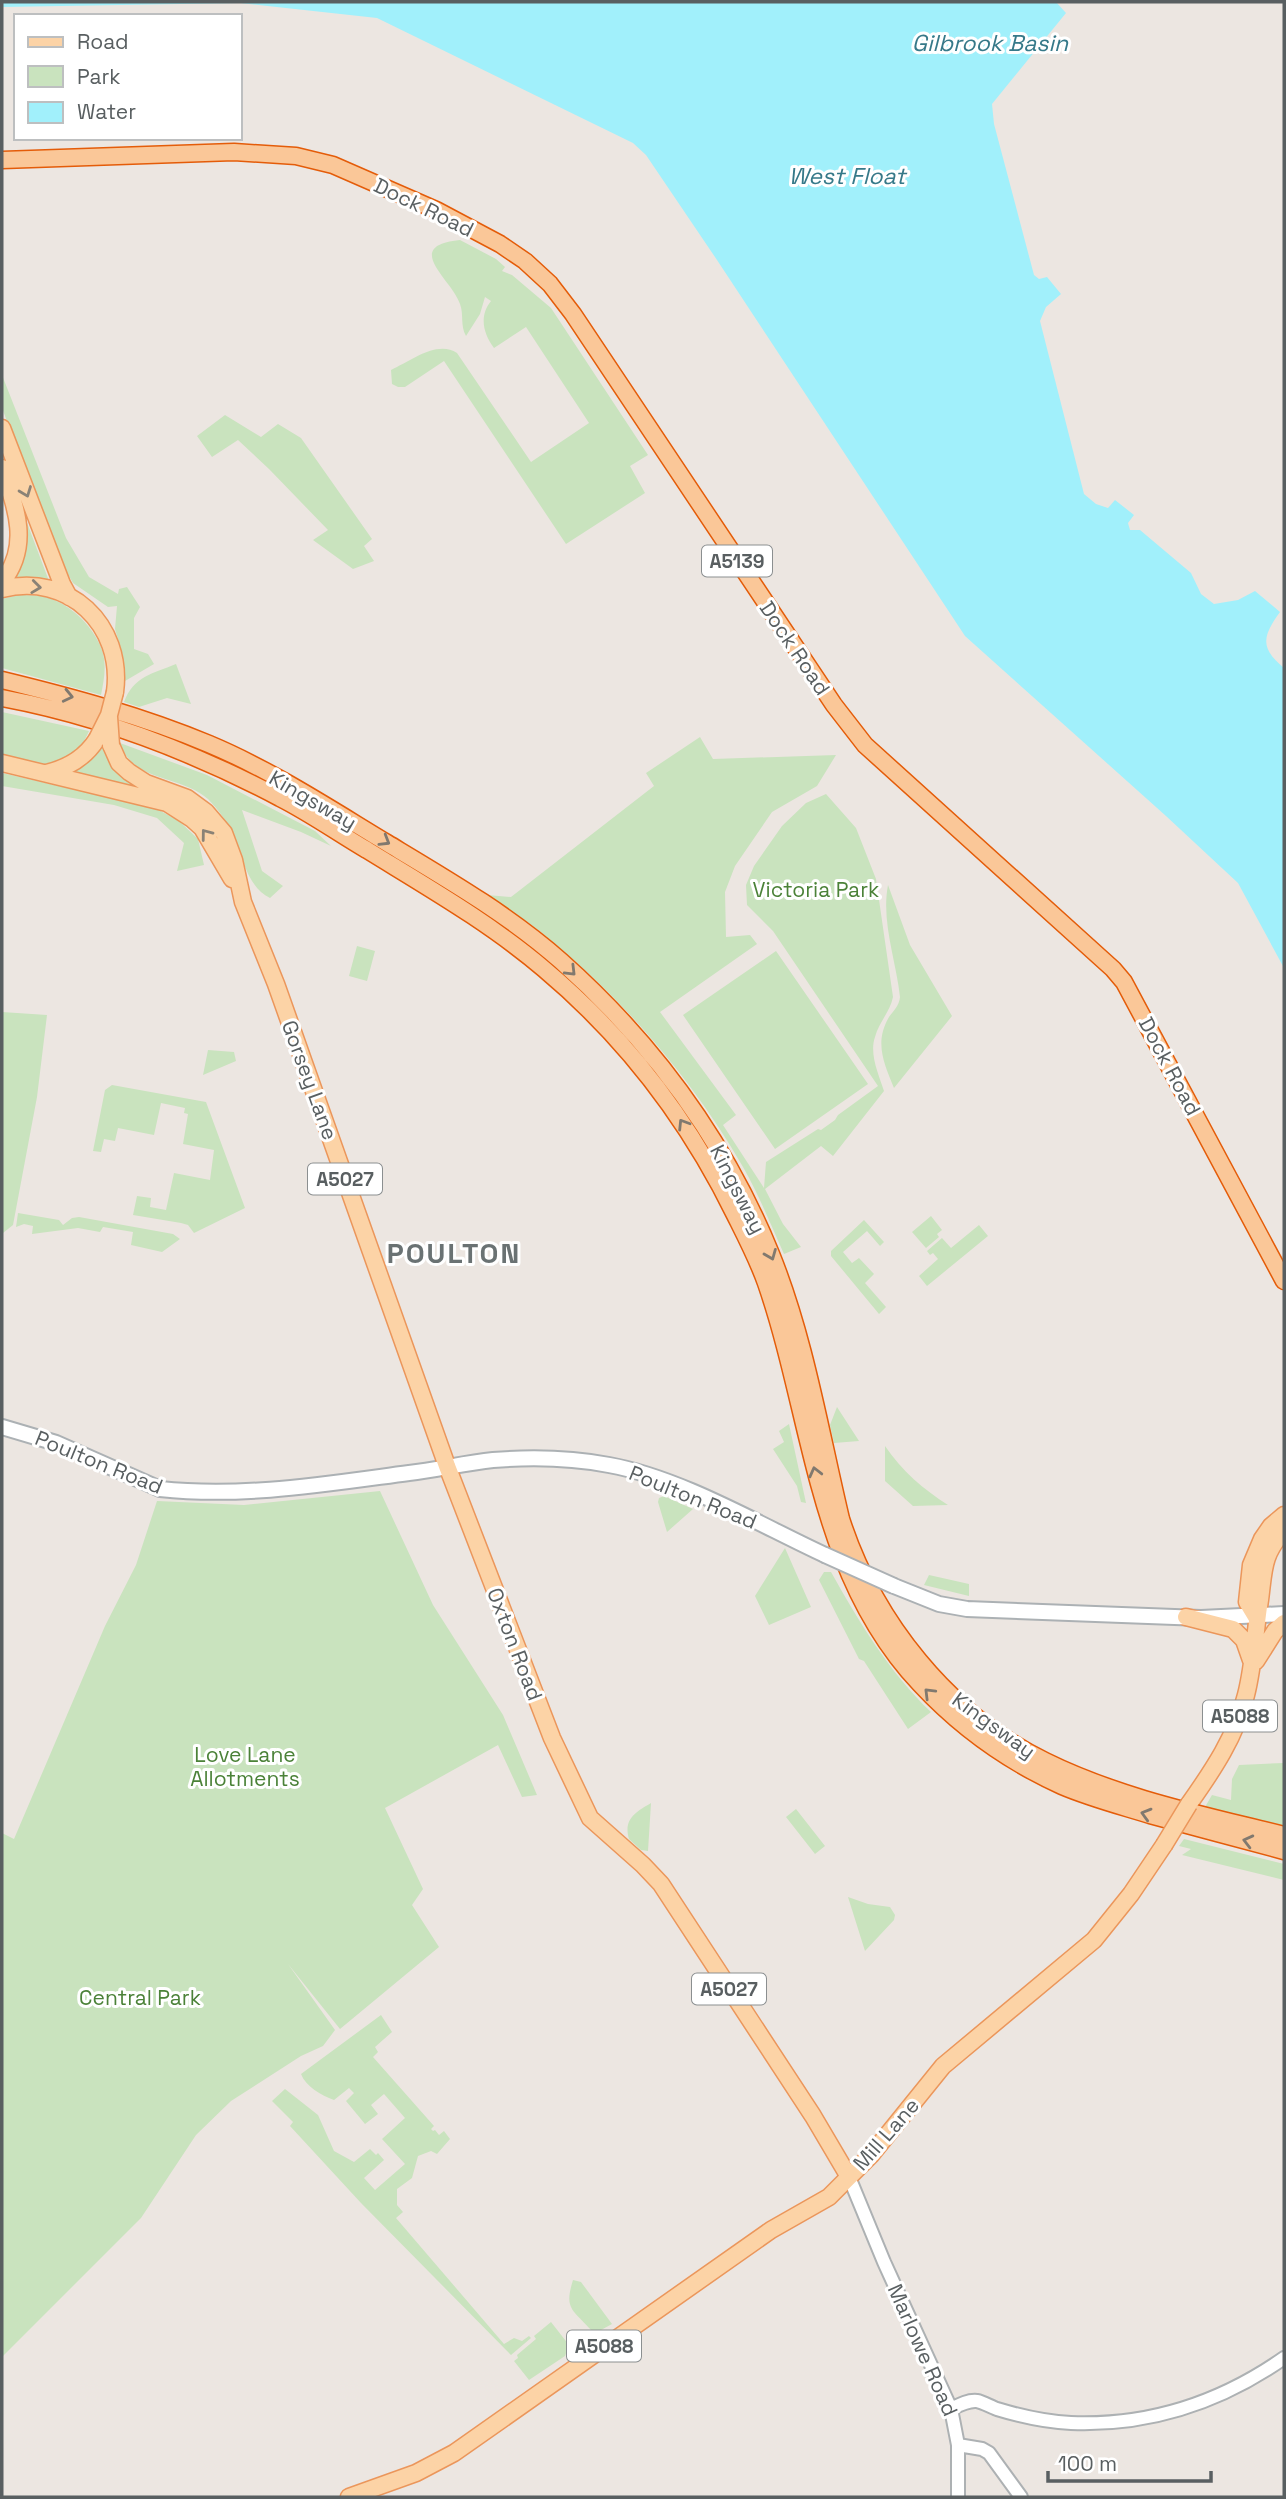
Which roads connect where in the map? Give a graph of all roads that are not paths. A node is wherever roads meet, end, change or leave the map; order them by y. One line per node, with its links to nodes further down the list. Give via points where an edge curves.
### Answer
1 (2, 159): 13 (highway, Dock Road / A5139, via 234,152 296,156 333,165 436,210 525,261 573,314 860,739 1124,982)
2 (2, 428): 6 (main road, one-way to 6)
3 (2, 468): 4 (main road, via 20,528 19,551)
4 (2, 582)
5 (2, 589): 6 (main road, one-way to 6, via 26,585)
6 (69, 597): 9 (main road, bridge, via 93,614 109,640 116,671)
7 (2, 680): 23 (highway, Kingsway, one-way to 23, via 93,702 222,750 407,855 501,914 561,960 663,1068 704,1122 733,1175 771,1254 790,1308 849,1544 876,1601 922,1665 979,1719 1043,1760 1127,1793)
8 (2, 698): 24 (highway, Kingsway, one-way to 8, via 1114,1805 1063,1786 974,1734 895,1655 873,1622 834,1540 778,1320 744,1233 716,1175 676,1113 630,1053 580,1001 486,925 282,799 130,733)
9 (104, 742): 11 (main road, via 75,762); 12 (main road, Gorsey Lane / A5027, via 129,772 187,798 206,812 224,833)
10 (2, 763): 11 (main road, Gorsey Lane)
11 (44, 773): 12 (main road, Gorsey Lane / A5027, one-way to 11, via 206,834 180,810 155,799)
12 (240, 893): 15 (main road, Gorsey Lane / A5027)
13 (1284, 1281)
14 (2, 1427): 15 (main road, Poulton Road, via 56,1443 160,1489 176,1491 296,1489)
15 (447, 1466): 19 (main road, Poulton Road, bridge, via 527,1459 609,1465 650,1476 939,1604 967,1609); 25 (main road, Oxton Road / A5027, via 551,1738 590,1818 661,1884)
16 (1284, 1515): 20 (main road, A5088, via 1271,1526 1255,1553 1247,1602)
17 (1284, 1531): 20 (main road, A5088, via 1262,1571)
18 (1284, 1614): 20 (main road, Poulton Road)
19 (1186, 1617): 20 (main road, Poulton Road); 22 (main road, via 1233,1629 1244,1640)
20 (1256, 1617): 22 (main road, Mill Lane / A5088)
21 (1284, 1623): 22 (main road)
22 (1253, 1666): 25 (main road, Mill Lane / A5088, bridge, via 1239,1719 1224,1751 1131,1894 1094,1941 943,2066)
23 (1284, 1835)
24 (1284, 1851)
25 (849, 2176): 27 (street, Marlowe Road); 29 (main road, Mill Lane / A5088, via 829,2197 771,2230 454,2453 416,2473)
26 (1284, 2358): 27 (street, via 1258,2376 1195,2406 1134,2419 1044,2420 977,2401)
27 (951, 2409): 28 (street, Marlowe Road)
28 (958, 2445): 30 (street); 31 (street, Marlowe Road, via 989,2453)
29 (349, 2497)
30 (958, 2497)
31 (1021, 2497)

